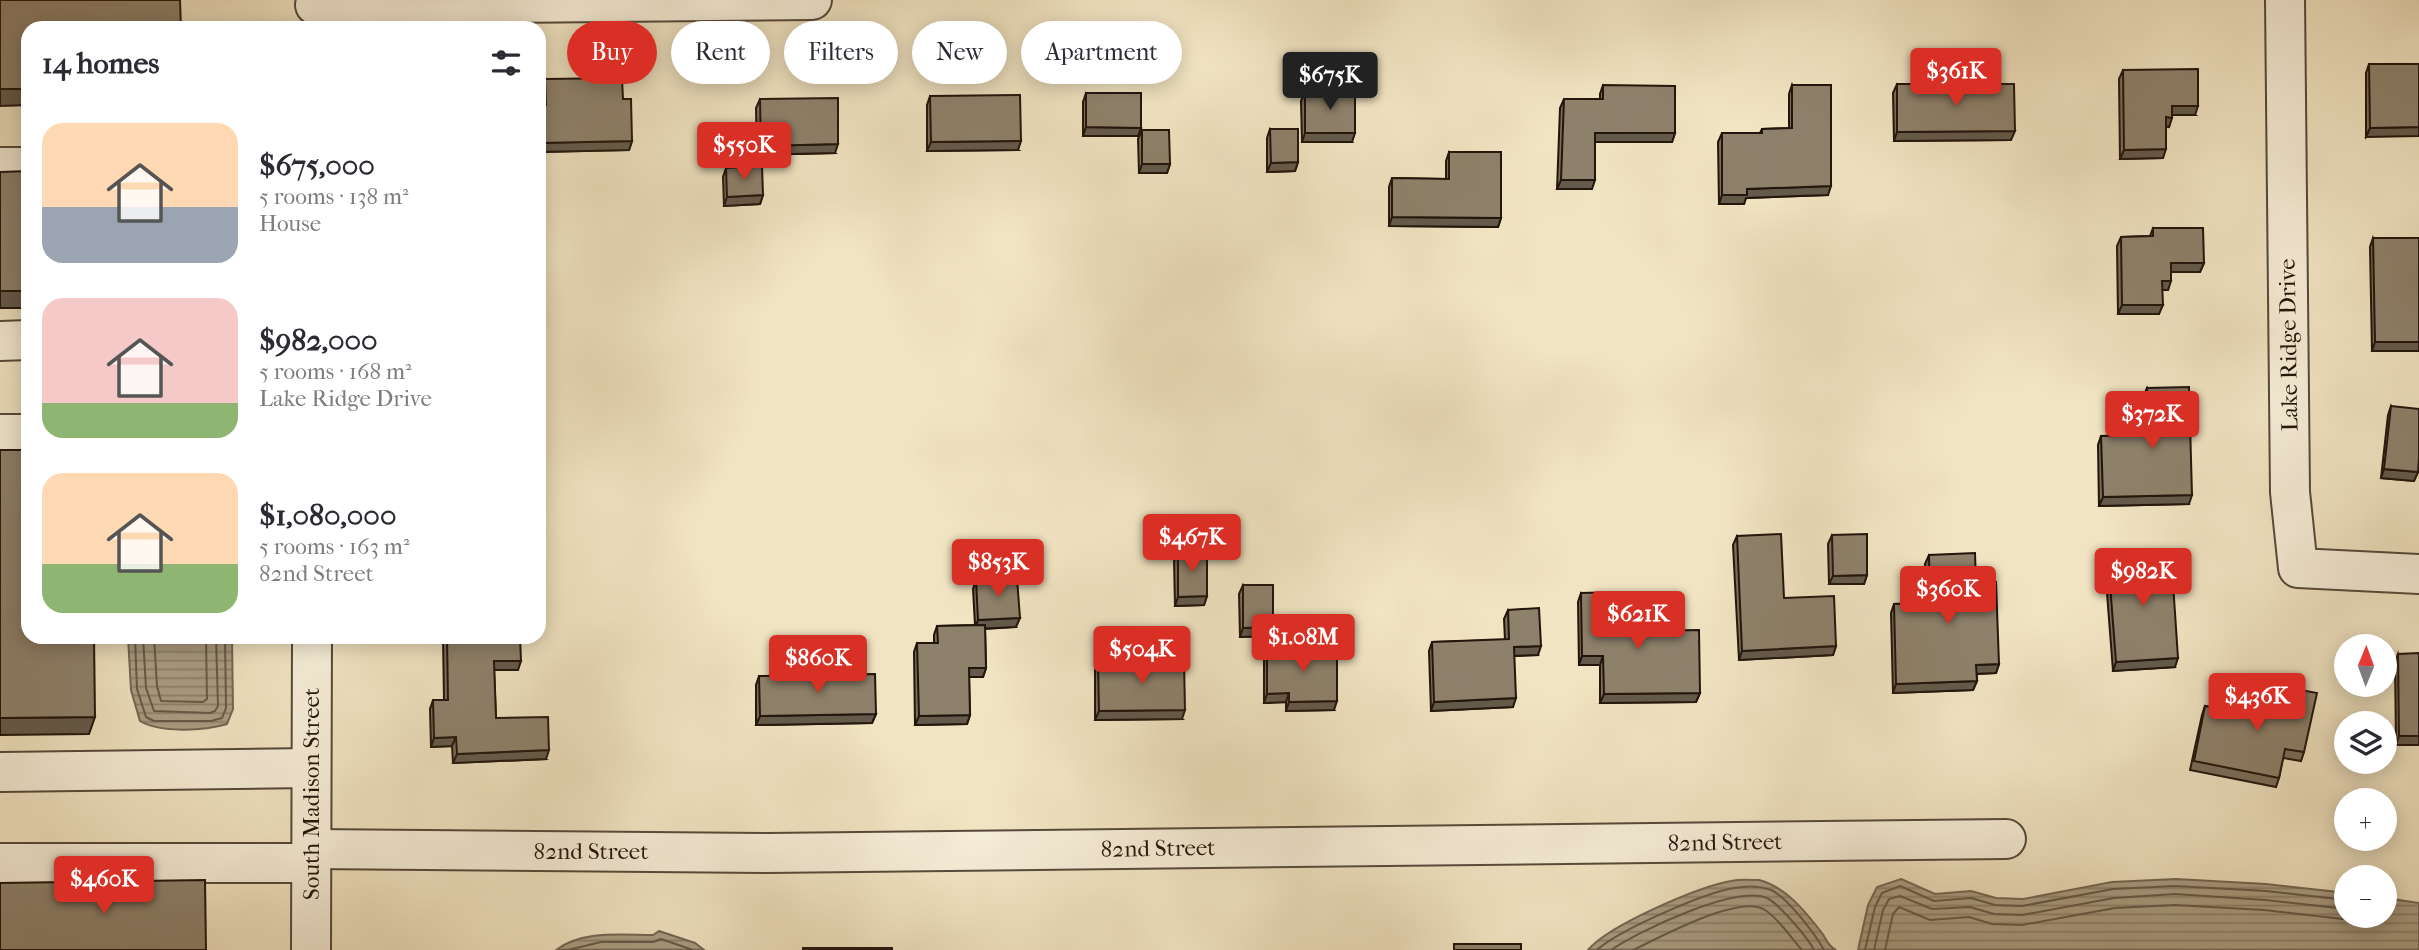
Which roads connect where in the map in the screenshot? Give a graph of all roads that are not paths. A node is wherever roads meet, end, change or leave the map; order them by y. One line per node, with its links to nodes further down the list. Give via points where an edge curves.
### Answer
1 (812, 0): 3 (street)
2 (2285, 0): 10 (street, Lake Ridge Drive, via 2290,492 2298,568)
3 (315, 11)
4 (0, 167): 5 (street)
5 (21, 167)
6 (0, 341): 7 (street)
7 (21, 341)
8 (0, 434): 9 (street)
9 (21, 434)
10 (2419, 574)
11 (312, 644): 12 (street, South Madison Street)
12 (311, 768): 13 (street); 15 (street, South Madison Street)
13 (0, 772)
14 (2006, 839): 15 (street, 82nd Street)
15 (311, 856): 16 (street, 82nd Street); 17 (street, South Madison Street)
16 (0, 863)
17 (311, 950)

